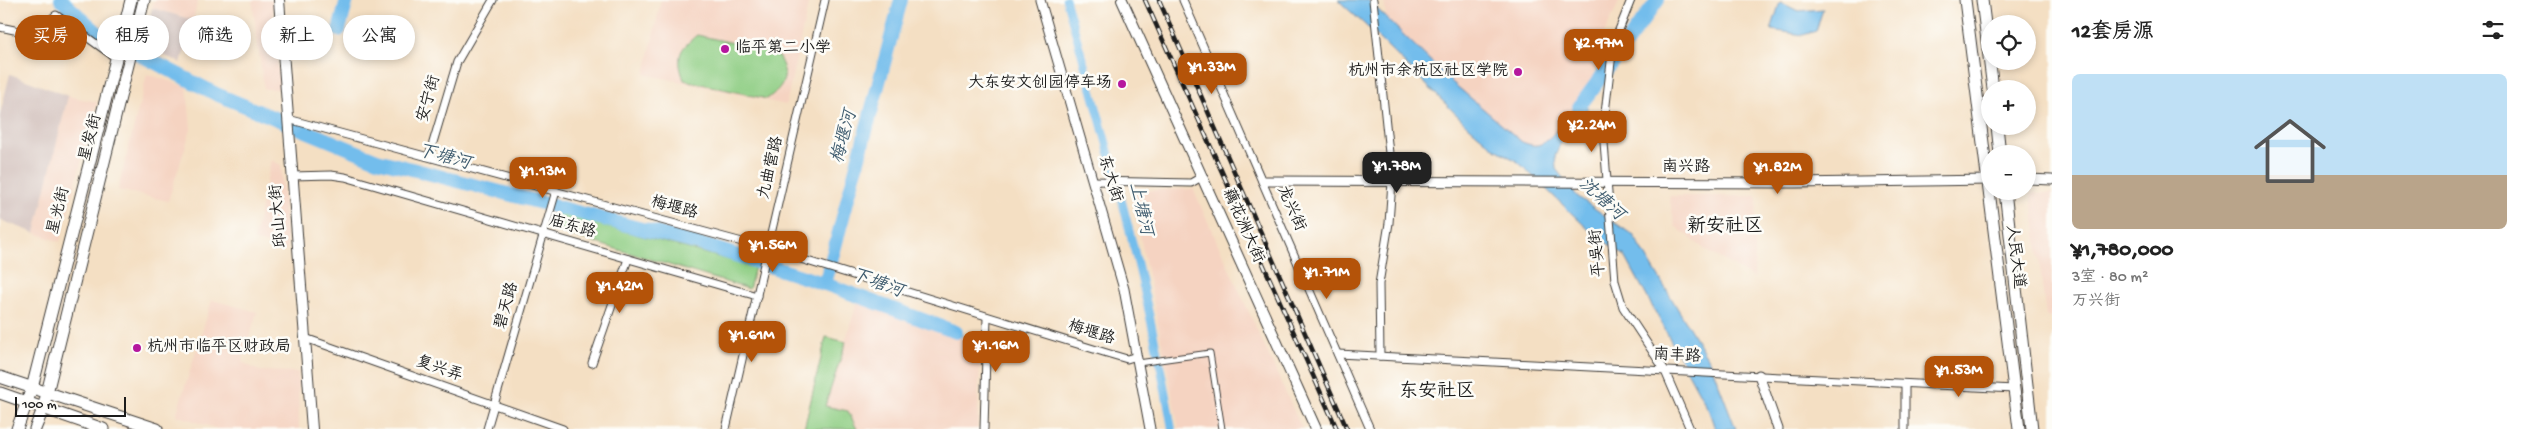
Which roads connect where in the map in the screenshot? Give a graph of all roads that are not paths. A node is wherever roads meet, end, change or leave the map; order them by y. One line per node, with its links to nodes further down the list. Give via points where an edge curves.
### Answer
1 (131, 0): 13 (main road, 星光街)
2 (144, 0): 50 (main road, 星发街)
3 (279, 0): 18 (main road, 邱山大街)
4 (493, 0): 20 (street, 安宁街, via 456,62)
5 (825, 0): 34 (street, 九曲营路)
6 (1040, 0): 26 (street, 东大街)
7 (1122, 0): 22 (main road, 藕花洲大街)
8 (1183, 0): 27 (street, 龙兴街)
9 (1374, 0): 28 (street)
10 (1632, 0): 29 (street, 平吴街, via 1617,32 1606,92 1602,148)
11 (1965, 0): 19 (main road, 人民大道)
12 (1982, 0): 17 (main road)
13 (127, 15)
14 (0, 27): 15 (street, via 33,34 56,15)
15 (97, 44)
16 (116, 60): 47 (main road, 星光街)
17 (1992, 80)
18 (288, 119): 20 (street, 梅堰路); 21 (main road, 邱山大街)
19 (1984, 145)
20 (429, 156): 30 (street, 梅堰路)
21 (292, 176): 33 (street, 庙东路, via 345,177); 38 (main road, 邱山大街)
22 (1201, 176): 26 (street, via 1191,183); 65 (main road, 藕花洲大街); 66 (main road, 藕花洲大街)
23 (1981, 180): 29 (street, 南兴路)
24 (2036, 180): 25 (street)
25 (2052, 180)
26 (1094, 181): 41 (street, 东大街, via 1124,289)
27 (1262, 181): 28 (street, 南兴路); 39 (street, 龙兴街)
28 (1392, 182): 29 (street, 南兴路); 40 (street, via 1379,284)
29 (1607, 183): 43 (street, 平吴街, via 1614,281 1623,306)
30 (556, 191): 33 (street, 碧天路); 34 (street, 梅堰路)
31 (1991, 200): 48 (main road, 人民大道)
32 (2006, 200): 72 (main road, 人民大道)
33 (544, 231): 35 (street, 庙东路); 51 (street, 碧天路)
34 (767, 249): 36 (street, 九曲营路); 37 (street, 梅堰路)
35 (628, 259): 36 (street, 庙东路); 42 (street)
36 (757, 294): 61 (street, 九曲营路)
37 (987, 317): 41 (street, 梅堰路); 62 (street)
38 (305, 338): 51 (street, 复兴弄); 58 (main road, 邱山大街)
39 (1338, 354): 40 (street, 南丰路); 67 (street, 龙兴街)
40 (1380, 356): 43 (street, 南丰路)
41 (1139, 360): 63 (street, 东大街); 64 (street, via 1210,353)
42 (592, 363)
43 (1664, 369): 44 (street, 南丰路); 68 (street, 平吴街)
44 (1759, 375): 46 (street, 南丰路); 69 (street)
45 (0, 377): 47 (main road)
46 (1905, 384): 48 (street, 南丰路); 70 (street)
47 (32, 388): 50 (main road); 52 (main road, 星光街)
48 (2014, 389): 71 (main road, 人民大道)
49 (0, 393): 52 (main road)
50 (45, 393): 53 (main road, 星发街); 57 (main road)
51 (495, 403): 59 (street, 碧天路); 60 (street, 复兴弄)
52 (28, 404): 53 (main road); 54 (main road, 星光街)
53 (43, 409): 55 (main road, 星发街); 56 (main road)
54 (18, 429)
55 (35, 429)
56 (103, 429)
57 (157, 429)
58 (312, 429)
59 (487, 429)
60 (563, 429)
61 (726, 429)
62 (984, 429)
63 (1150, 429)
64 (1222, 429)
65 (1310, 429)
66 (1316, 429)
67 (1370, 429)
68 (1690, 429)
69 (1778, 429)
70 (1904, 429)
71 (2019, 429)
72 (2032, 429)

